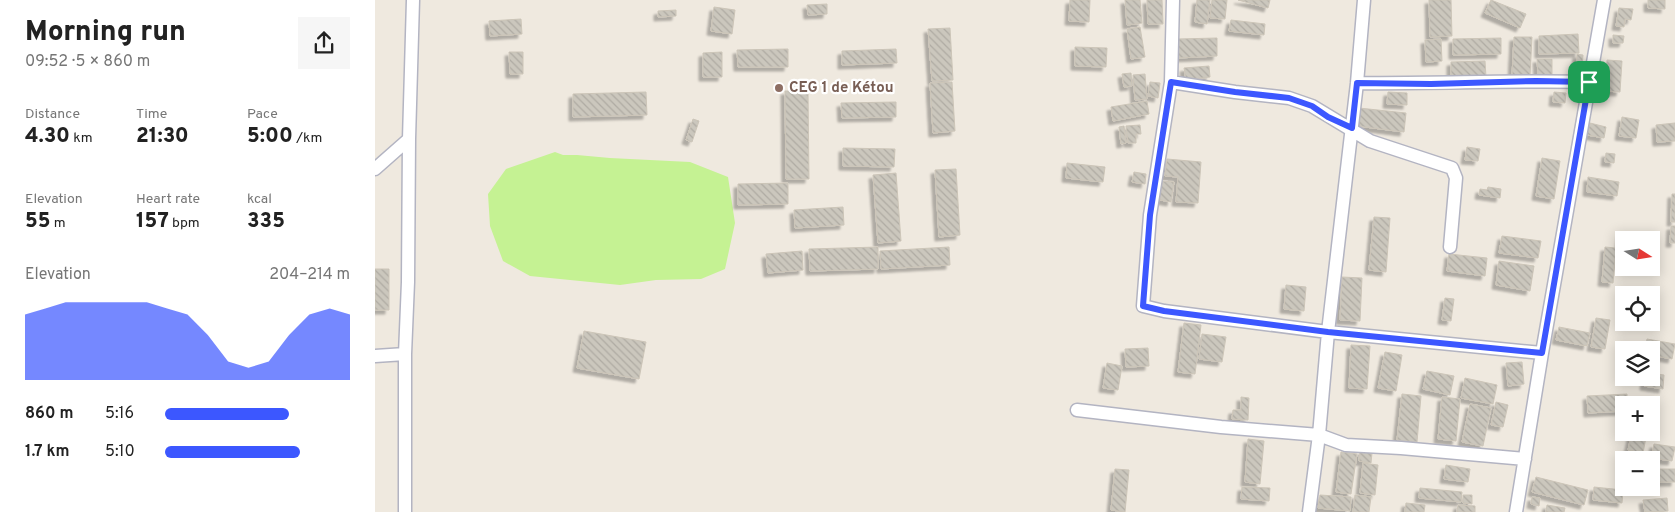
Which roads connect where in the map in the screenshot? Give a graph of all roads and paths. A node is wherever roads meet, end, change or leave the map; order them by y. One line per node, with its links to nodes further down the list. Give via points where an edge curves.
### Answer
1 (413, 0): 9 (street)
2 (1173, 0): 5 (street)
3 (1364, 0): 7 (street)
4 (1604, 0): 6 (street)
5 (1171, 82): 8 (street, via 1289,98 1312,106); 12 (street, via 1150,215 1143,306)
6 (1589, 82): 7 (street); 13 (street)
7 (1357, 83): 8 (street)
8 (1352, 128): 11 (street, via 1371,141 1452,168 1456,178); 12 (street)
9 (409, 139): 10 (street); 14 (street)
10 (375, 169)
11 (1450, 247)
12 (1328, 332): 13 (street); 17 (street)
13 (1542, 353): 18 (street)
14 (405, 354): 15 (street); 19 (street)
15 (375, 356)
16 (1077, 410): 17 (street)
17 (1319, 435): 18 (street, via 1346,445); 20 (street)
18 (1525, 459): 21 (street)
19 (405, 512)
20 (1309, 512)
21 (1516, 512)

